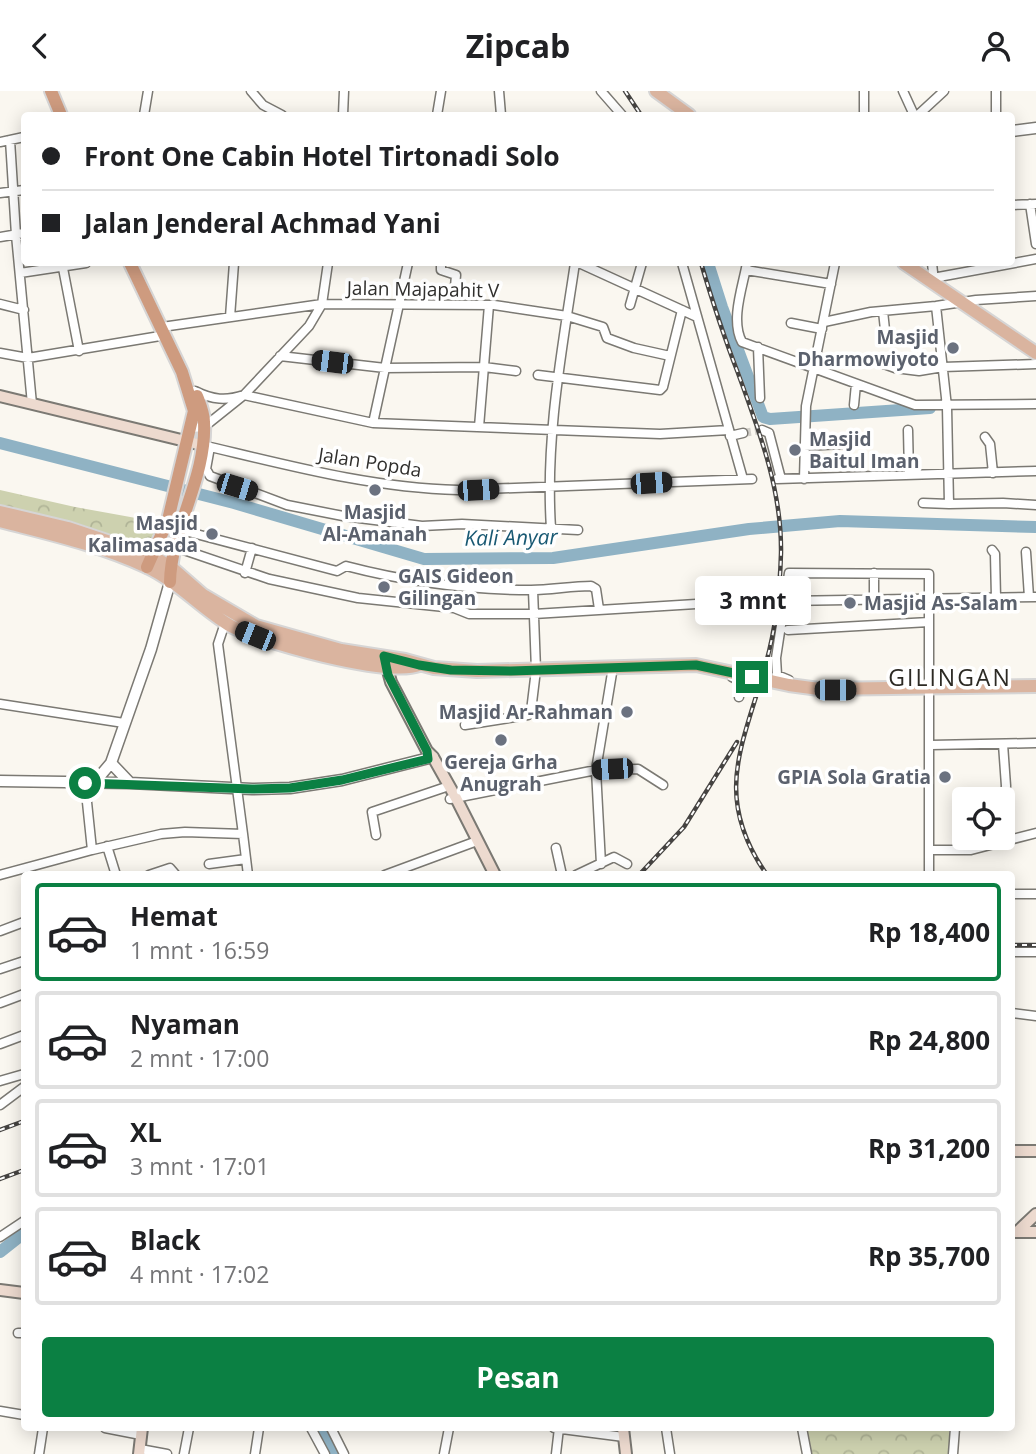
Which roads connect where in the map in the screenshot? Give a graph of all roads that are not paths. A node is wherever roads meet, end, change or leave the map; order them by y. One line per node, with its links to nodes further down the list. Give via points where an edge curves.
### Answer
1 (51, 91): 13 (highway)
2 (148, 91): 14 (street)
3 (251, 91): 15 (street)
4 (344, 91): 16 (street)
5 (441, 91): 17 (street)
6 (499, 91): 18 (street)
7 (601, 91): 19 (street)
8 (656, 91): 20 (main road)
9 (864, 91): 21 (street)
10 (903, 91): 22 (street)
11 (996, 91): 24 (street)
12 (942, 92): 23 (street)
13 (60, 112)
14 (144, 112)
15 (276, 112)
16 (343, 112)
17 (438, 112)
18 (500, 112)
19 (619, 112)
20 (685, 112)
21 (864, 112)
22 (914, 112)
23 (919, 112)
24 (996, 112)
25 (1036, 128): 26 (street)
26 (1015, 131)
27 (21, 138): 28 (street)
28 (10, 141): 29 (street); 31 (street)
29 (0, 142)
30 (21, 191): 31 (street)
31 (13, 192): 32 (street); 35 (street)
32 (0, 193)
33 (1033, 204): 34 (street); 37 (street)
34 (1015, 205)
35 (20, 234): 36 (street); 56 (street)
36 (0, 237)
37 (1036, 244)
38 (1036, 259): 39 (street)
39 (1015, 263)
40 (57, 266): 56 (street)
41 (62, 266): 81 (street)
42 (132, 266): 79 (highway)
43 (234, 266): 74 (street)
44 (328, 266): 63 (street)
45 (407, 266): 66 (street)
46 (441, 266): 59 (street, via 456,275)
47 (576, 266): 73 (street)
48 (584, 266): 60 (street)
49 (641, 266): 60 (street)
50 (683, 266): 62 (street)
51 (746, 266): 58 (street); 80 (street, via 737,327 742,342)
52 (834, 266): 58 (street)
53 (909, 266): 57 (main road)
54 (932, 266): 57 (street)
55 (1002, 266): 57 (street)
56 (20, 273): 70 (street)
57 (933, 280): 64 (main road)
58 (831, 284): 77 (street)
59 (455, 287)
60 (636, 289): 68 (street); 71 (street)
61 (1036, 296): 64 (street)
62 (692, 302): 71 (street); 75 (street)
63 (322, 303): 66 (street, Jalan Majapahit V); 74 (street, Jalan Majapahit V); 84 (street, via 309,326)
64 (962, 303): 69 (street); 83 (main road)
65 (0, 304): 70 (street)
66 (399, 304): 67 (street, Jalan Majapahit V); 91 (street)
67 (489, 305): 73 (street, Jalan Majapahit V); 89 (street)
68 (630, 305)
69 (936, 306): 72 (street); 90 (street)
70 (24, 310): 86 (street)
71 (683, 310): 75 (street); 85 (street)
72 (883, 311): 77 (street); 78 (street)
73 (567, 316): 85 (street, Jalan Majapahit V, via 603,327 607,338); 95 (street)
74 (230, 317): 79 (street, Jalan Majapahit V)
75 (697, 318): 111 (street)
76 (791, 323): 77 (street)
77 (823, 325): 92 (street)
78 (885, 330)
79 (164, 331): 81 (street, Jalan Majapahit V); 97 (highway)
80 (758, 347): 92 (street); 100 (street)
81 (79, 351): 86 (street, Jalan Majapahit V)
82 (0, 353): 86 (street, Jalan Majapahit V)
83 (1036, 353)
84 (280, 356): 91 (street); 98 (street)
85 (670, 356): 95 (street, via 663,387 655,391)
86 (28, 358): 101 (street)
87 (870, 359): 90 (street, via 906,370)
88 (1036, 364): 90 (street)
89 (484, 367): 91 (street); 93 (street); 106 (street)
90 (943, 367): 104 (street)
91 (385, 368): 105 (street)
92 (813, 368): 96 (street); 116 (street)
93 (516, 371)
94 (538, 375): 95 (street)
95 (557, 379): 107 (street)
96 (856, 384): 103 (street); 104 (street, via 915,405)
97 (192, 391): 98 (street, via 215,399); 110 (highway)
98 (244, 395): 105 (street); 110 (street)
99 (0, 396): 101 (main road, Jalan Popda)
100 (760, 398)
101 (32, 404): 110 (main road, Jalan Popda)
102 (1036, 404): 104 (street)
103 (854, 405)
104 (947, 408): 120 (street)
105 (373, 423): 106 (street)
106 (479, 427): 107 (street)
107 (554, 429): 111 (street); 122 (street)
108 (762, 430): 121 (street, via 769,433 779,479)
109 (908, 430): 119 (street)
110 (194, 432): 115 (highway); 115 (main road, Jalan Popda); 135 (highway, via 168,520)
111 (730, 433): 112 (street); 122 (street, Jalan Popda, via 747,479)
112 (743, 433)
113 (985, 437): 118 (street)
114 (844, 444): 116 (street)
115 (206, 446): 122 (street, Jalan Popda, via 404,487 458,491); 128 (highway); 129 (street, via 210,476 287,505 412,526)
116 (804, 446): 121 (street)
117 (1036, 471): 118 (street)
118 (993, 473): 120 (street)
119 (909, 474): 120 (street); 121 (street)
120 (949, 474): 124 (street)
121 (804, 479)
122 (548, 486): 129 (street)
123 (923, 503): 124 (street)
124 (949, 503): 125 (street)
125 (1036, 505)
126 (0, 512): 135 (main road, via 68,529)
127 (0, 521): 135 (main road)
128 (182, 528): 131 (highway); 132 (street)
129 (551, 528): 130 (street)
130 (578, 530)
131 (176, 547): 136 (highway); 137 (street)
132 (252, 548): 137 (street); 141 (street, via 334,571 346,566 438,584)
133 (992, 550): 144 (street)
134 (1026, 552): 142 (street)
135 (150, 562): 136 (main road); 139 (main road)
136 (170, 567): 139 (highway); 140 (main road)
137 (246, 573): 149 (street, via 358,598 454,608 469,614)
138 (874, 573): 143 (street, via 929,574); 146 (street); 147 (street, via 789,573)
139 (170, 582): 140 (main road); 162 (street)
140 (188, 589): 151 (main road); 153 (main road, via 256,626)
141 (533, 590): 148 (street, via 591,586 596,589); 149 (street)
142 (1033, 597): 144 (street)
143 (929, 599): 144 (street); 146 (street); 150 (street)
144 (996, 599)
145 (761, 600): 148 (street)
146 (874, 600): 147 (street)
147 (785, 601): 159 (street, via 777,675)
148 (598, 609): 149 (street)
149 (534, 614): 156 (street)
150 (929, 622): 152 (street); 158 (street)
151 (225, 623): 153 (main road, via 274,644); 176 (street, via 218,644)
152 (788, 630)
153 (385, 662): 156 (main road, via 451,670); 167 (main road)
154 (696, 665): 155 (main road); 159 (main road); 160 (street, via 738,679 742,685)
155 (613, 667): 156 (main road); 169 (street)
156 (536, 670): 163 (street, via 530,714)
157 (1036, 686): 158 (main road)
158 (930, 688): 159 (main road); 166 (street)
159 (819, 689)
160 (739, 697)
161 (0, 704): 162 (street)
162 (124, 723): 168 (street)
163 (465, 725)
164 (1036, 743): 165 (street)
165 (1003, 744): 166 (street); 174 (street)
166 (931, 745): 185 (street)
167 (430, 756): 175 (main road); 176 (street, via 320,785); 177 (main road)
168 (111, 764): 171 (street); 172 (street)
169 (596, 770): 173 (street, via 638,769); 177 (street); 191 (street)
170 (0, 781): 171 (street)
171 (89, 783): 172 (street); 186 (street)
172 (130, 783): 176 (street)
173 (663, 785)
174 (1006, 787)
175 (443, 788): 177 (main road); 180 (street, via 372,812)
176 (237, 789): 179 (street)
177 (453, 799): 182 (main road)
178 (1036, 833): 181 (street)
179 (243, 834): 183 (street, via 173,832); 188 (street)
180 (376, 835)
181 (1015, 837)
182 (475, 842): 194 (street); 195 (main road); 196 (main road)
183 (107, 846): 186 (street); 192 (street)
184 (556, 848): 197 (street)
185 (929, 849): 187 (street); 199 (street)
186 (92, 850): 200 (street)
187 (952, 850)
188 (246, 859): 189 (street); 193 (street)
189 (209, 864)
190 (627, 864): 191 (street, via 616,857)
191 (601, 865): 198 (street)
192 (115, 871)
193 (248, 871)
194 (396, 871)
195 (487, 871)
196 (493, 871)
197 (561, 871)
198 (586, 871)
199 (929, 871)
200 (0, 876)
201 (1015, 894): 202 (street)
202 (1036, 894)
203 (21, 923): 204 (street)
204 (0, 931)
205 (1015, 951): 206 (street)
206 (1036, 952)
207 (21, 962): 208 (street)
208 (0, 969)
209 (21, 995): 210 (street)
210 (0, 1003)
211 (1015, 1013): 212 (street)
212 (1036, 1016)
213 (21, 1036): 214 (street)
214 (0, 1044)
215 (21, 1075): 216 (street)
216 (0, 1081)
217 (21, 1089): 218 (street)
218 (0, 1105)
219 (1015, 1151): 220 (main road)
220 (1036, 1151)
221 (1036, 1214): 224 (main road)
222 (21, 1223): 226 (street)
223 (1036, 1232): 225 (main road)
224 (1015, 1233)
225 (1015, 1235)
226 (0, 1237)
227 (0, 1290): 228 (main road)
228 (21, 1293)
229 (0, 1412): 230 (street)
230 (21, 1415)
231 (43, 1431): 246 (street)
232 (142, 1431): 245 (main road)
233 (189, 1431): 248 (street)
234 (259, 1431): 249 (street)
235 (312, 1431): 250 (street)
236 (332, 1431): 251 (street)
237 (448, 1431): 252 (street)
238 (557, 1431): 253 (street)
239 (597, 1431): 243 (street)
240 (666, 1431): 255 (street)
241 (803, 1431): 256 (street)
242 (955, 1431): 244 (street)
243 (623, 1433): 254 (main road)
244 (955, 1451)
245 (139, 1452): 247 (street)
246 (39, 1454)
247 (167, 1454)
248 (184, 1454)
249 (255, 1454)
250 (324, 1454)
251 (344, 1454)
252 (444, 1454)
253 (556, 1454)
254 (626, 1454)
255 (670, 1454)
256 (807, 1454)

